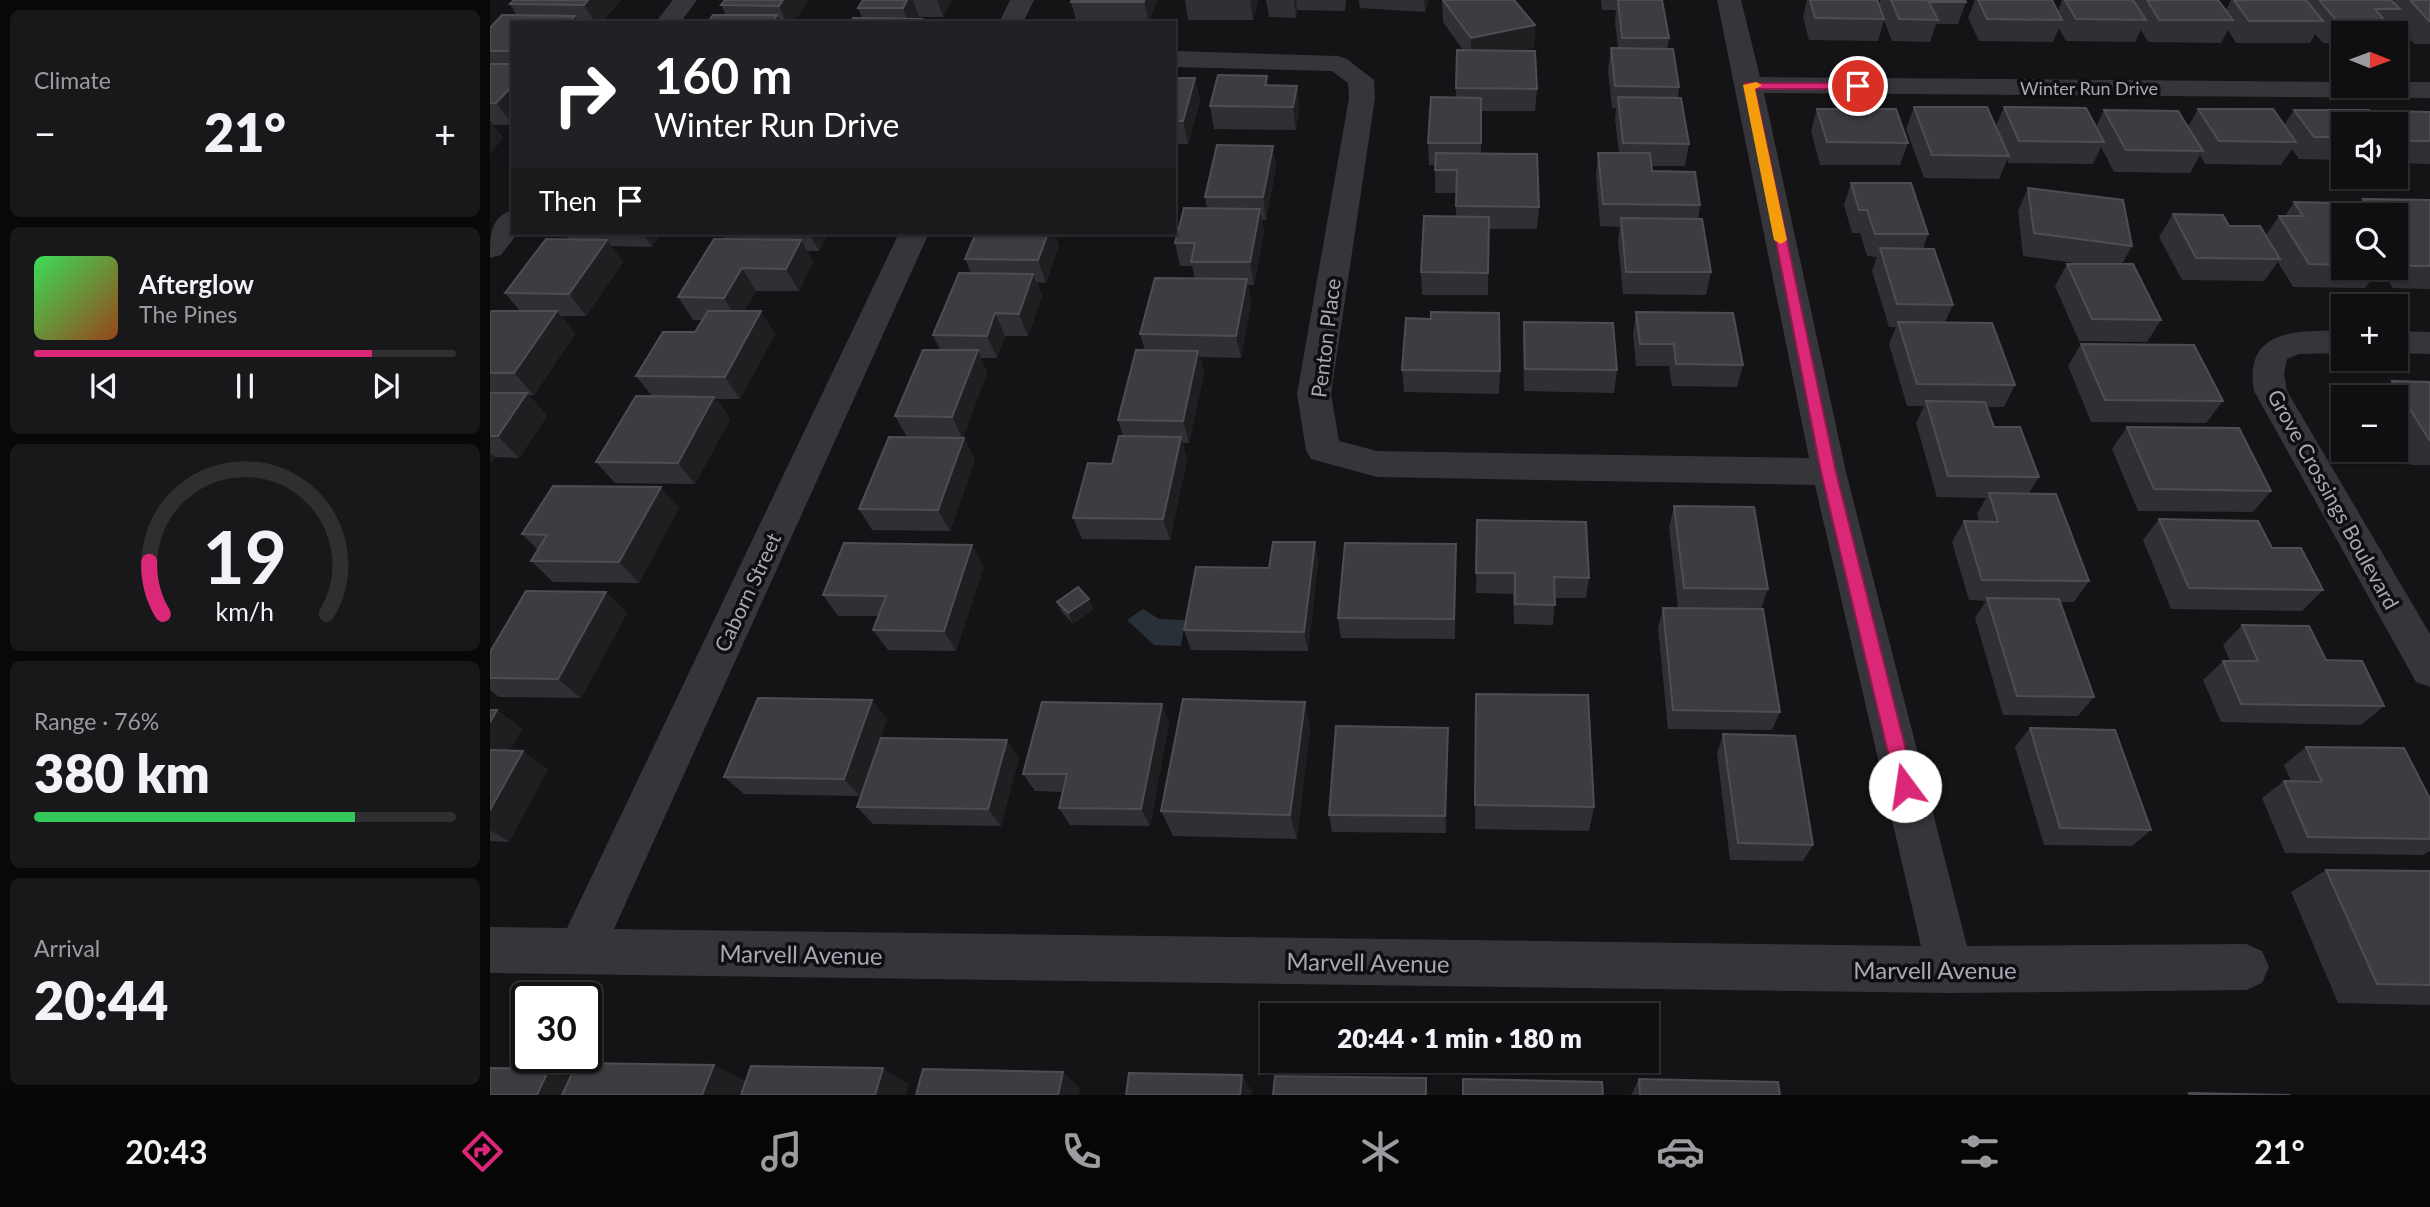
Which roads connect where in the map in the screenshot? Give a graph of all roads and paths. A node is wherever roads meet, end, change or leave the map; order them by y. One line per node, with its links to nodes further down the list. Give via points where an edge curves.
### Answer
1 (685, 0): 4 (street)
2 (1022, 0): 5 (street)
3 (1728, 0): 7 (street)
4 (669, 21)
5 (1012, 21)
6 (1176, 59): 15 (street, Penton Place, via 1338,64 1361,80 1362,98 1314,394 1323,450 1377,464)
7 (1749, 85): 8 (street, Winter Run Drive); 15 (street)
8 (2430, 90)
9 (511, 221): 11 (street)
10 (913, 235): 18 (street, Caborn Street)
11 (490, 247)
12 (2331, 342): 16 (street, Grove Crossings Boulevard, via 2294,343 2274,351 2265,374)
13 (2408, 342): 14 (street)
14 (2430, 343)
15 (1829, 472): 20 (street)
16 (2430, 670)
17 (490, 950): 18 (street, Marvell Avenue)
18 (580, 951): 20 (street, Marvell Avenue)
19 (2246, 967): 20 (street, Marvell Avenue)
20 (1950, 970)

